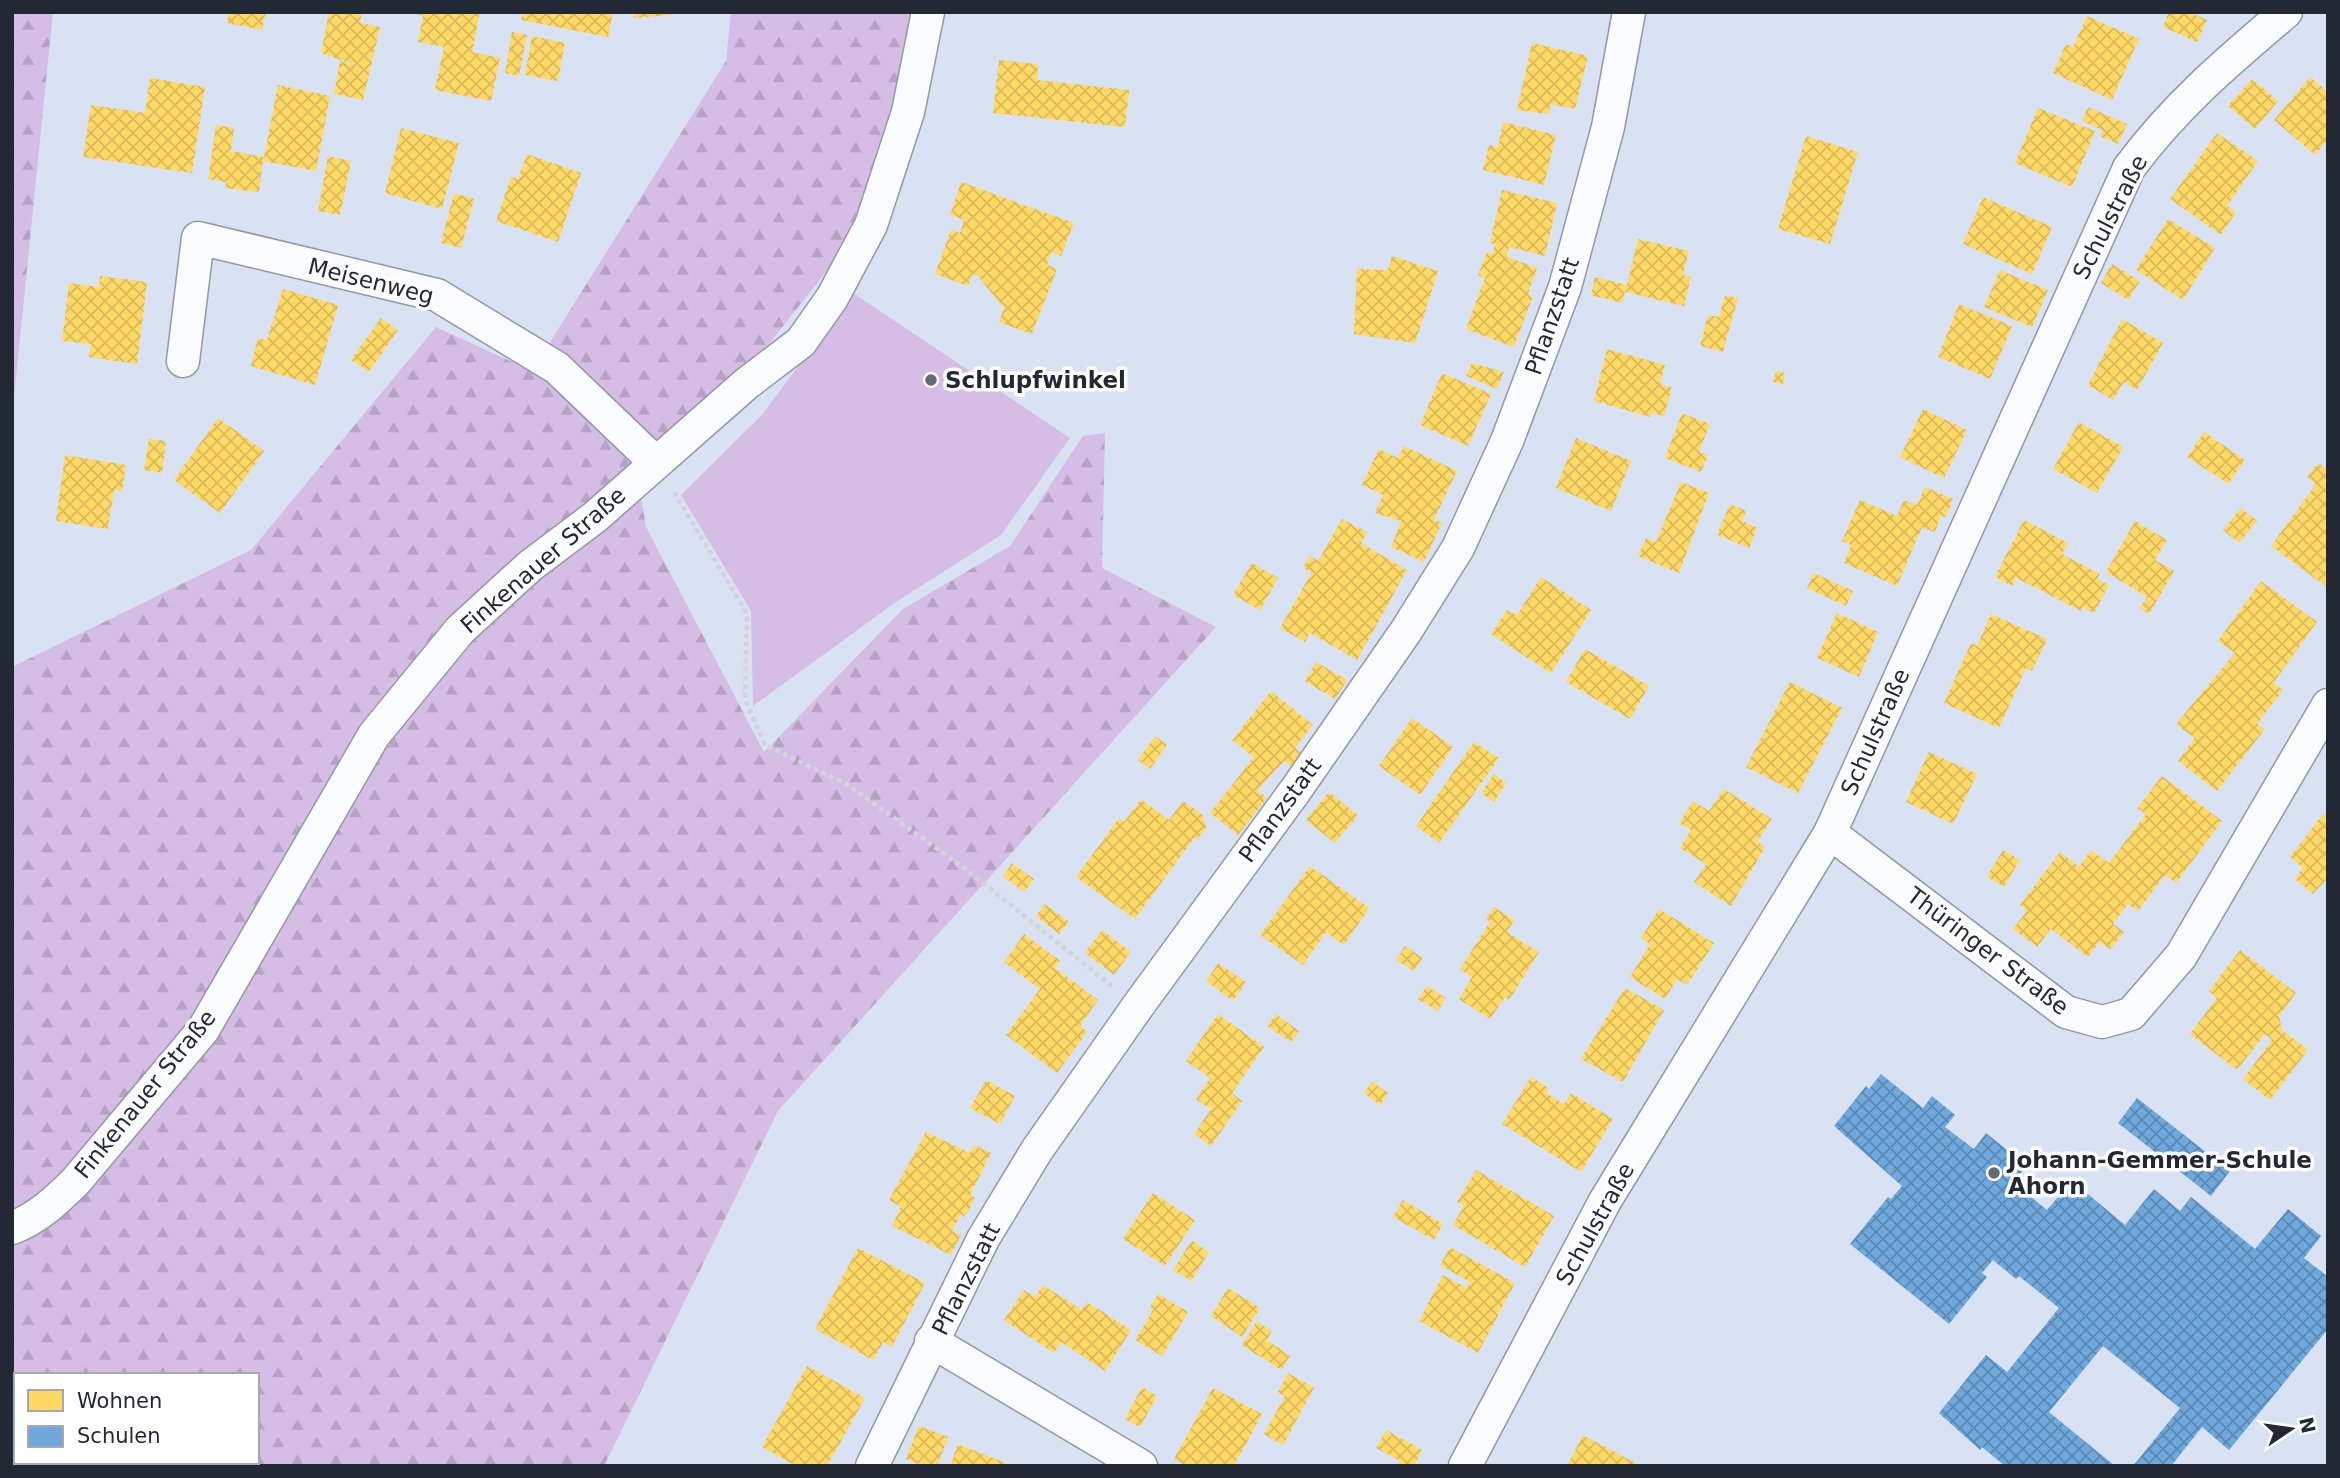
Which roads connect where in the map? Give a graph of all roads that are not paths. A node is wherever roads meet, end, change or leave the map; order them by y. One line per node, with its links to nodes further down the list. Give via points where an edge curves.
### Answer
1 (928, 12): 5 (street, Finkenauer Straße, via 908,112 871,225 832,298 802,342)
2 (1629, 12): 9 (street, Pflanzstatt, via 1608,127 1565,287 1507,441 1458,548 1295,791 1037,1150 983,1239)
3 (2286, 12): 7 (street, Schulstraße, via 2210,75 2160,126 2129,169)
4 (183, 361): 5 (street, Meisenweg, via 198,238 437,295 557,368)
5 (655, 462): 8 (street, Finkenauer Straße, via 460,630 374,735 203,1030 76,1181 46,1209)
6 (2328, 705): 7 (street, Thüringer Straße, via 2181,956 2131,1014 2102,1022 2066,1012)
7 (1830, 833): 12 (street, Schulstraße, via 1605,1201)
8 (12, 1228)
9 (931, 1341): 10 (street); 11 (street, Pflanzstatt)
10 (872, 1466)
11 (1141, 1466)
12 (1465, 1466)

